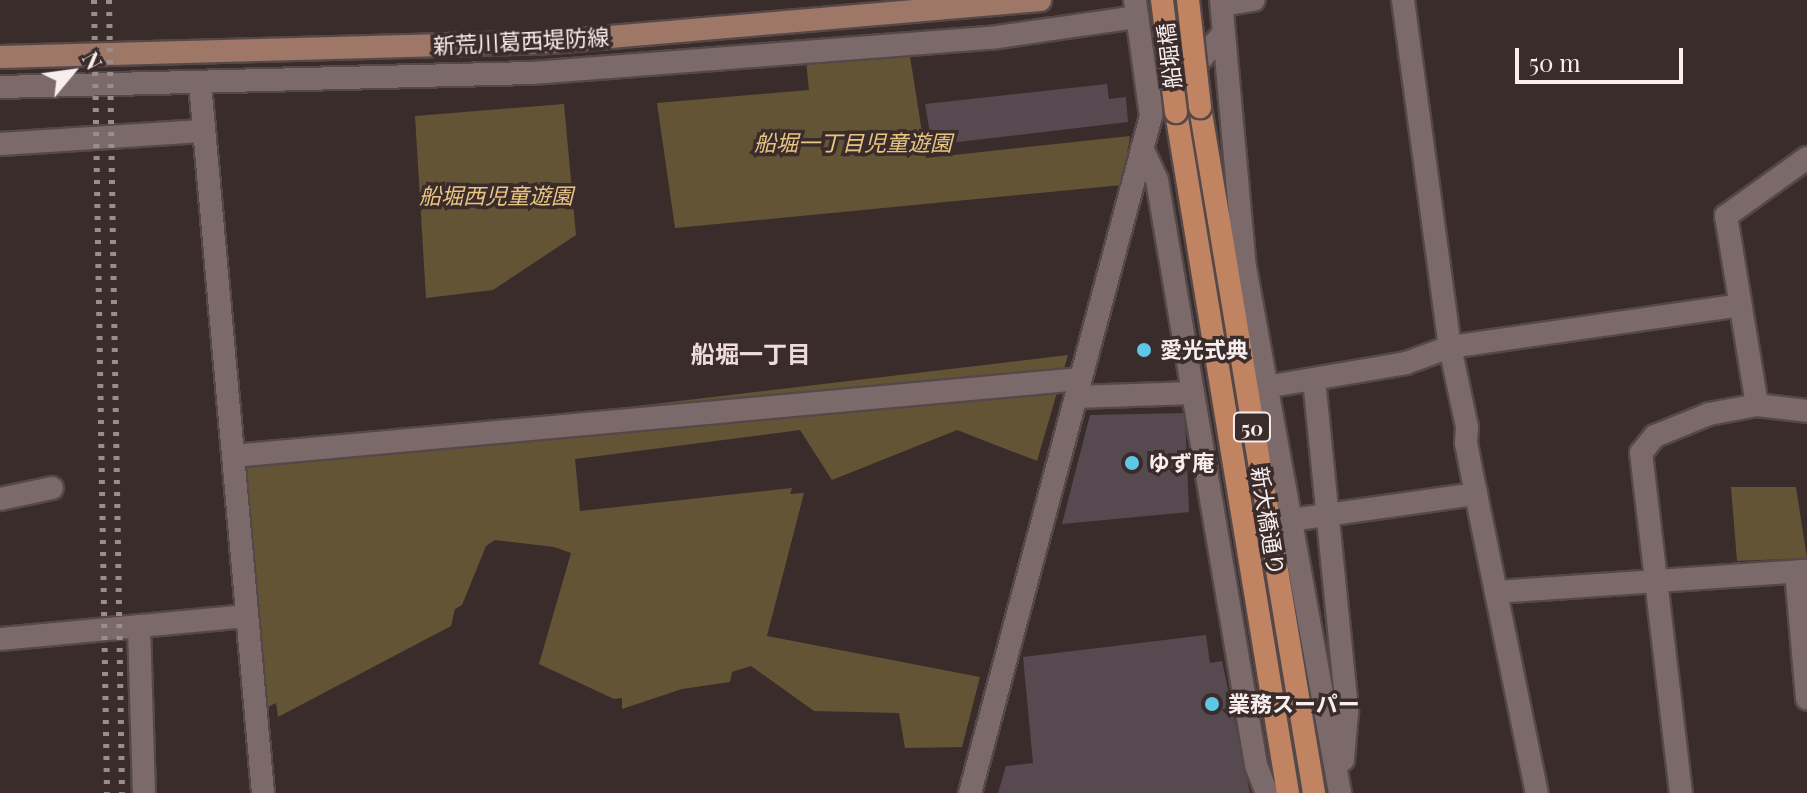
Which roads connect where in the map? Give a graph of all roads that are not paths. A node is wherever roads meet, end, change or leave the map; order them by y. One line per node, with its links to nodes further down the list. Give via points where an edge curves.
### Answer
1 (1040, 0): 9 (main road, 新荒川葛西堤防線, via 552,42)
2 (1162, 0): 13 (main road, 船堀橋 / 50, bridge)
3 (1188, 0): 12 (main road, 船堀橋 / 50, bridge)
4 (1254, 0): 6 (street)
5 (1403, 0): 20 (street)
6 (1221, 3): 8 (street)
7 (1136, 8): 10 (street, via 991,38 532,73); 14 (street)
8 (1223, 34): 14 (street); 22 (street, via 1243,253)
9 (0, 57)
10 (200, 83): 11 (street); 15 (street)
11 (0, 87)
12 (1200, 107): 46 (main road, 新大橋通り / 50)
13 (1176, 112): 45 (main road, 新大橋通り / 50)
14 (1151, 116): 17 (street)
15 (203, 131): 16 (street); 27 (street)
16 (0, 144)
17 (1142, 148): 23 (street); 24 (street, via 1157,180)
18 (1807, 158): 19 (street, via 1726,216)
19 (1740, 305): 20 (street); 25 (street)
20 (1450, 347): 21 (street, via 1406,363); 29 (street)
21 (1314, 379): 22 (street); 31 (street)
22 (1266, 387): 32 (street)
23 (1078, 388): 24 (street); 27 (street); 43 (street)
24 (1193, 393): 44 (street, via 1256,765)
25 (1757, 405): 26 (street); 34 (street, via 1709,414 1655,436 1641,453)
26 (1807, 411)
27 (233, 456): 36 (street)
28 (52, 488): 30 (street)
29 (1476, 494): 31 (street); 35 (street)
30 (0, 499)
31 (1330, 515): 32 (street); 40 (street, via 1347,712)
32 (1290, 520): 40 (street)
33 (1802, 571): 34 (street); 39 (street)
34 (1656, 581): 35 (street); 48 (street)
35 (1496, 592): 47 (street)
36 (247, 616): 37 (street); 42 (street)
37 (139, 626): 38 (street); 41 (street)
38 (0, 639)
39 (1807, 699)
40 (1340, 792)
41 (144, 793)
42 (263, 793)
43 (970, 793)
44 (1267, 793)
45 (1288, 793)
46 (1314, 793)
47 (1537, 793)
48 (1681, 793)

